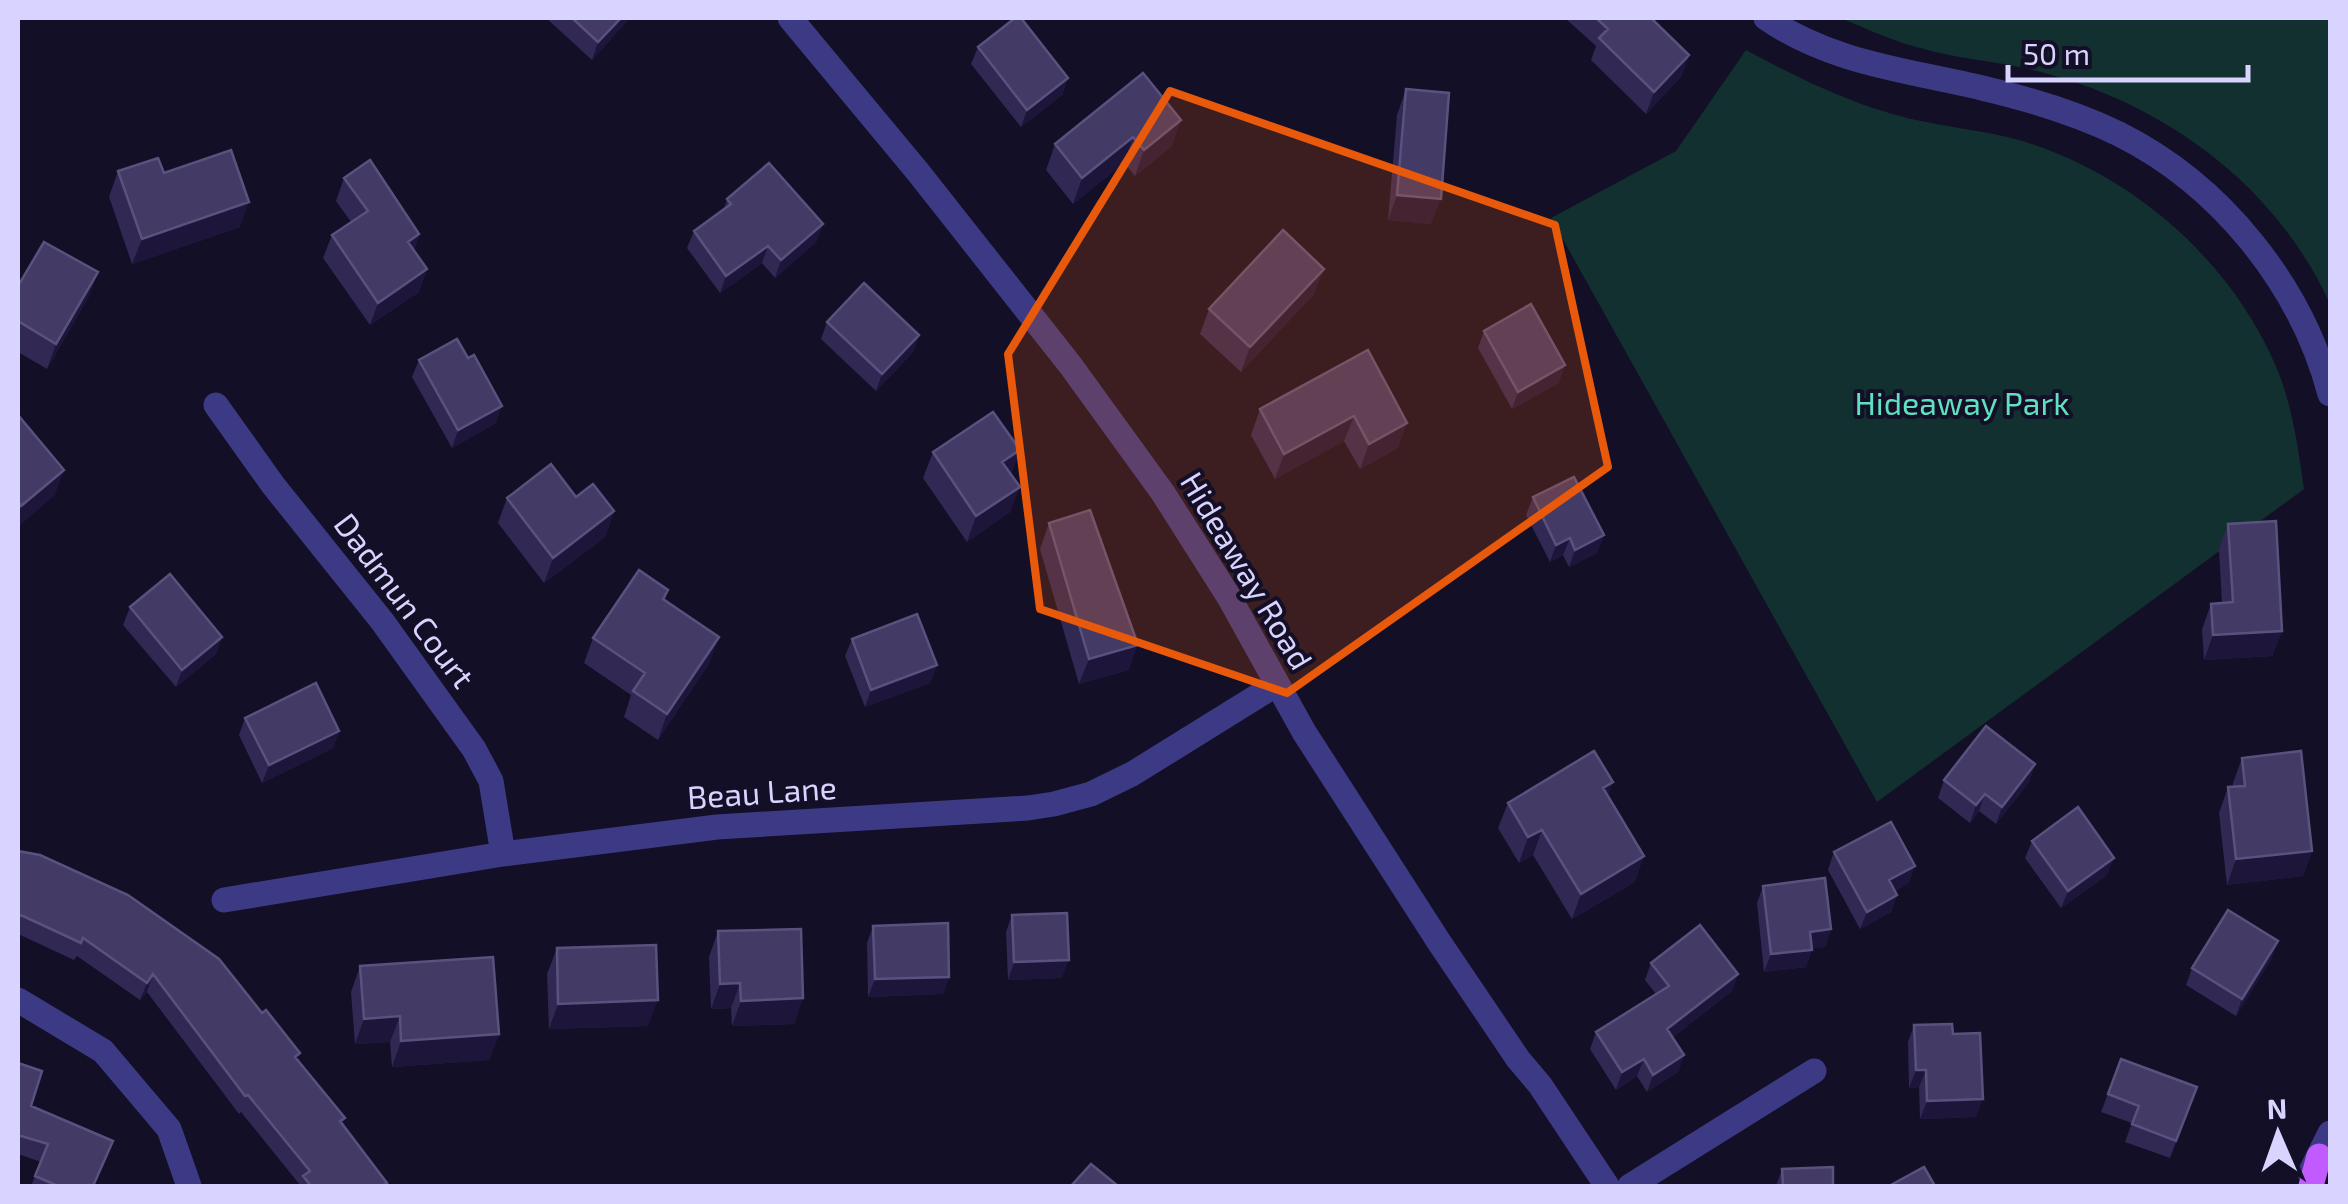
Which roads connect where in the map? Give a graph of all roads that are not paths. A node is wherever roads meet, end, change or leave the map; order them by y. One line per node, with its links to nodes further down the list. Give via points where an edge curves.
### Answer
1 (790, 18): 5 (street, Hideaway Road, via 1071,366 1162,493)
2 (1766, 18): 3 (street, via 1836,54 2076,115 2163,160 2240,228 2272,268 2311,337)
3 (2330, 394)
4 (216, 405): 6 (street, Dadmun Court, via 474,749 491,781)
5 (1277, 684): 6 (street, Beau Lane, via 1132,774 1054,804 717,827); 12 (street, Hideaway Road, via 1439,942)
6 (502, 854): 7 (street, Beau Lane)
7 (224, 900)
8 (18, 1000): 11 (street, via 103,1051 169,1129)
9 (1814, 1070): 13 (street)
10 (2324, 1145): 14 (street); 15 (main road)
11 (189, 1186)
12 (1607, 1186)
13 (1630, 1186)
14 (2302, 1186)
15 (2312, 1186)

